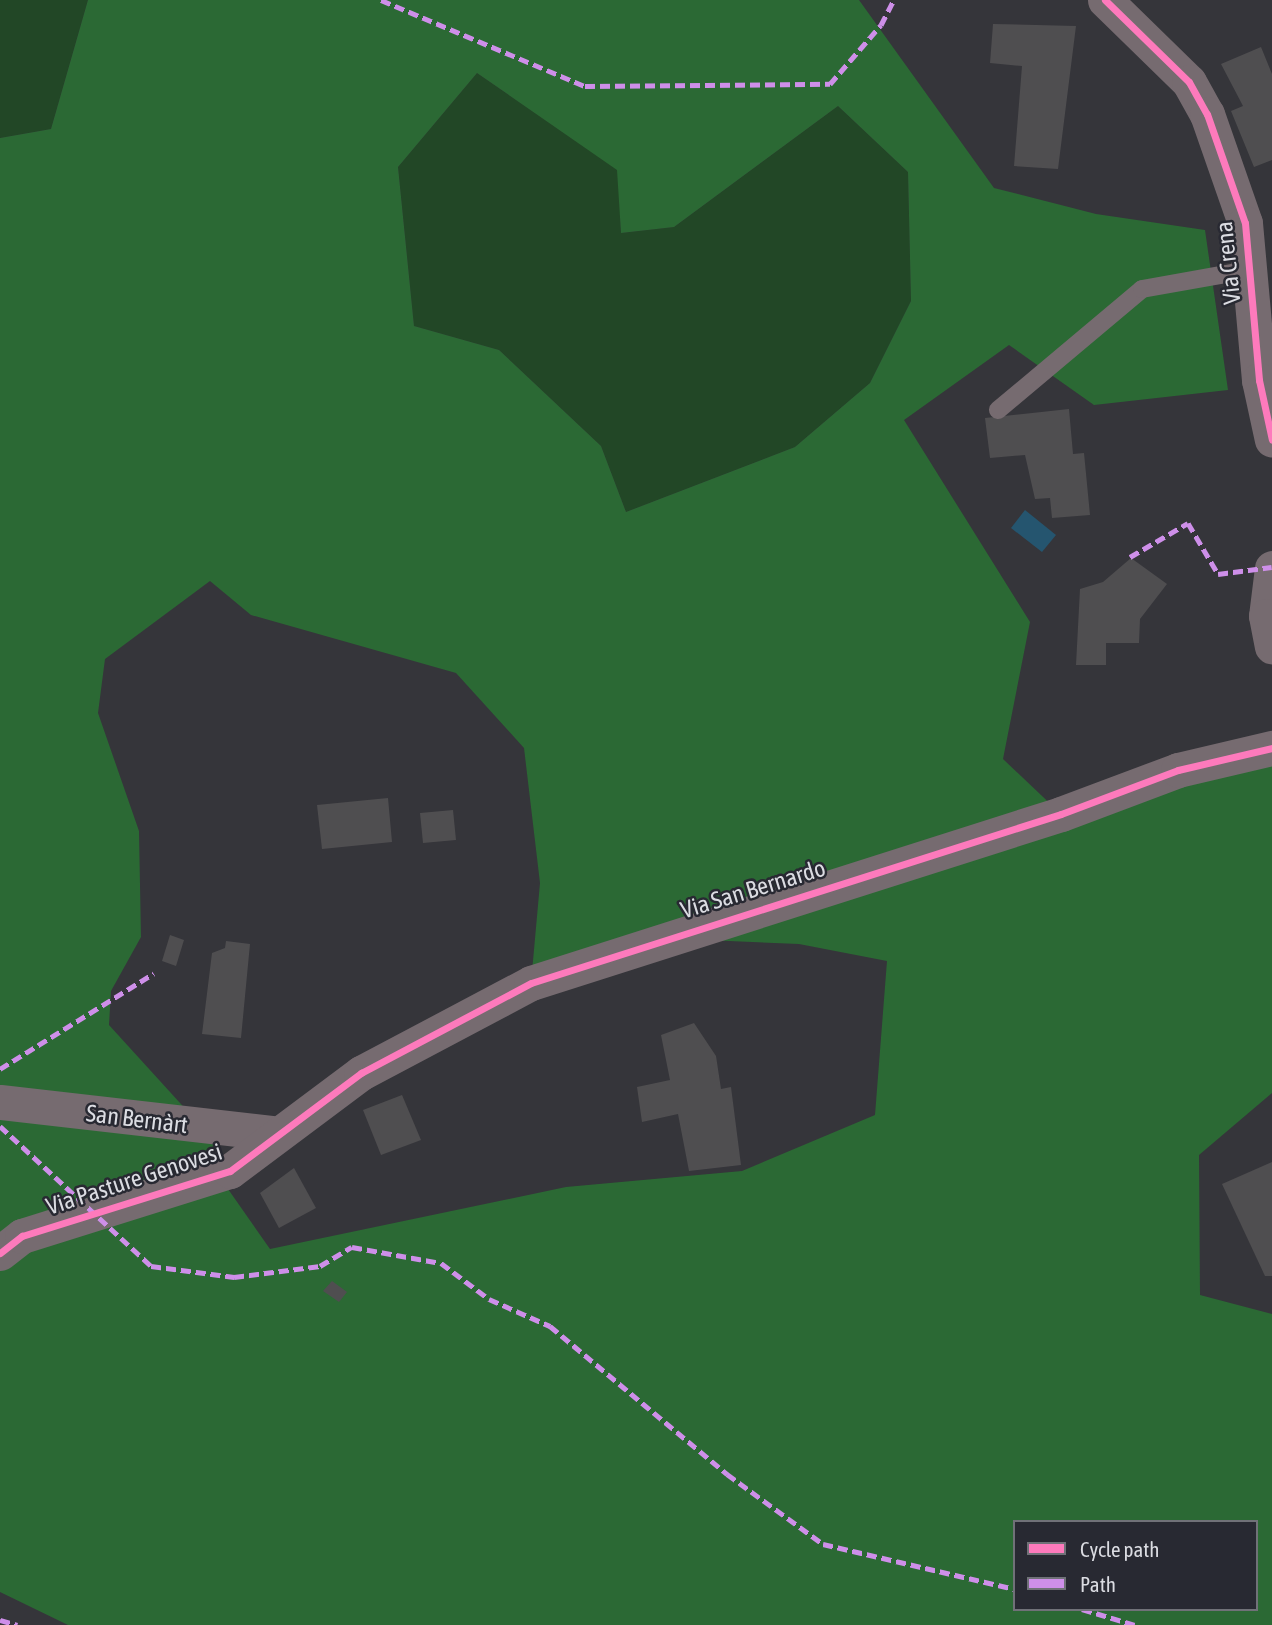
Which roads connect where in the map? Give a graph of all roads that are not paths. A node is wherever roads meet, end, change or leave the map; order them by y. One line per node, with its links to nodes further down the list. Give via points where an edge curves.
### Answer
1 (1105, 0): 2 (street, Via Crena, via 1189,82 1207,114 1239,198)
2 (1249, 270): 3 (lane, via 1142,289); 4 (street, Via Crena, via 1259,380)
3 (998, 410)
4 (1272, 440)
5 (1272, 568): 6 (street, via 1266,616)
6 (1272, 646)
7 (1272, 748): 9 (street, Via San Bernardo, via 1178,770 1061,814 531,983 400,1050)
8 (0, 1102): 9 (street, San Bernàrt)
9 (273, 1133): 10 (street, Via Pasture Genovesi, via 230,1171 22,1236)
10 (0, 1253)

